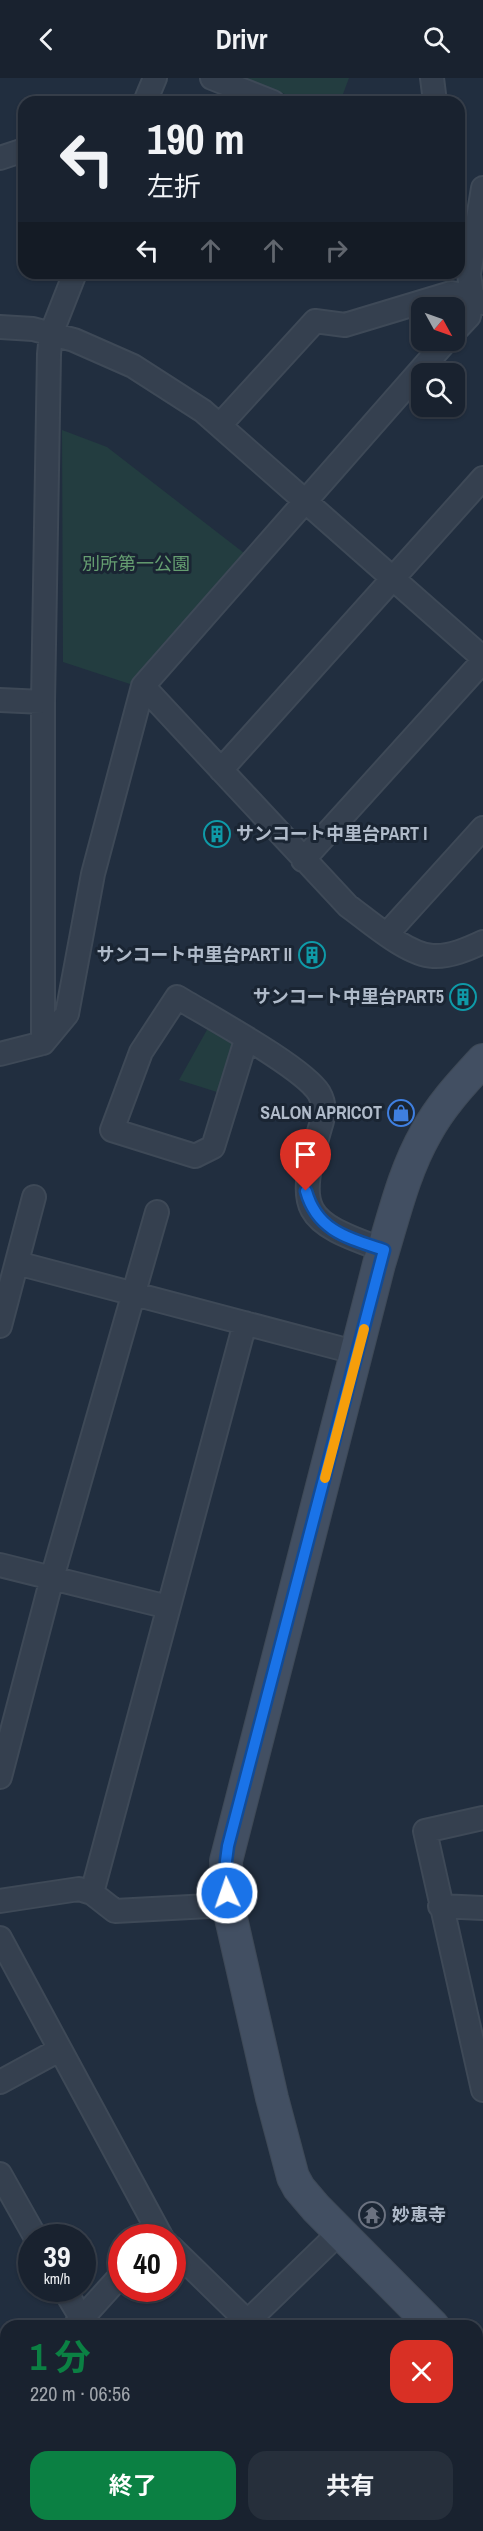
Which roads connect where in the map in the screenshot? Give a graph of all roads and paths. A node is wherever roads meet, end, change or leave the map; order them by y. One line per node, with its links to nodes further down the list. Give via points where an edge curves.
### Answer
1 (155, 78): 4 (street)
2 (212, 78): 5 (street)
3 (432, 78): 6 (street)
4 (148, 96)
5 (258, 96)
6 (434, 96)
7 (18, 152): 8 (street)
8 (0, 158)
9 (483, 188): 11 (street, via 469,274)
10 (73, 279): 14 (street)
11 (478, 300): 12 (street); 16 (street, via 451,293 345,325 315,321)
12 (465, 320)
13 (0, 327): 14 (street)
14 (51, 334): 16 (street, via 134,366); 23 (street)
15 (437, 351): 18 (street)
16 (220, 425): 18 (street)
17 (483, 478): 19 (street)
18 (304, 502): 19 (street); 21 (street)
19 (393, 579): 20 (street); 24 (street)
20 (483, 659): 26 (street)
21 (143, 686): 24 (street); 30 (street, via 93,874 67,1014)
22 (0, 700): 23 (street)
23 (43, 702): 30 (street)
24 (221, 770): 26 (street)
25 (483, 828): 27 (street)
26 (303, 860): 27 (street, via 348,906)
27 (387, 934): 28 (street, via 423,955 435,957)
28 (483, 942)
29 (246, 1040): 29 (street, via 177,997 141,1052 112,1130 195,1156 213,1147); 35 (street, via 310,1081 321,1095 325,1112 307,1174 311,1208 339,1234)
30 (43, 1043): 31 (street)
31 (0, 1054)
32 (483, 1060): 35 (street, via 425,1134 407,1175)
33 (34, 1197): 36 (street)
34 (157, 1212): 37 (street)
35 (384, 1250): 40 (street)
36 (17, 1263): 37 (street); 38 (street)
37 (131, 1293): 39 (street); 42 (street)
38 (1, 1319)
39 (245, 1323): 40 (street); 43 (street)
40 (358, 1353): 48 (street, via 228,1846)
41 (0, 1565): 42 (street)
42 (52, 1578): 43 (street); 44 (street)
43 (168, 1607): 46 (street)
44 (0, 1777)
45 (483, 1818): 49 (street, via 425,1831)
46 (92, 1893): 47 (street, via 79,1889); 48 (street, via 115,1911)
47 (0, 1901)
48 (228, 1905): 58 (street, via 293,2177)
49 (440, 1905): 50 (street); 54 (street)
50 (483, 1908)
51 (0, 1938): 52 (street)
52 (59, 2050): 53 (street); 57 (street)
53 (0, 2082)
54 (483, 2090)
55 (0, 2174): 56 (street)
56 (28, 2224)
57 (153, 2224)
58 (340, 2232): 65 (street); 66 (street)
59 (186, 2263): 64 (street)
60 (108, 2292): 63 (street)
61 (71, 2302): 62 (street)
62 (80, 2320)
63 (85, 2320)
64 (246, 2320)
65 (254, 2320)
66 (427, 2320)

